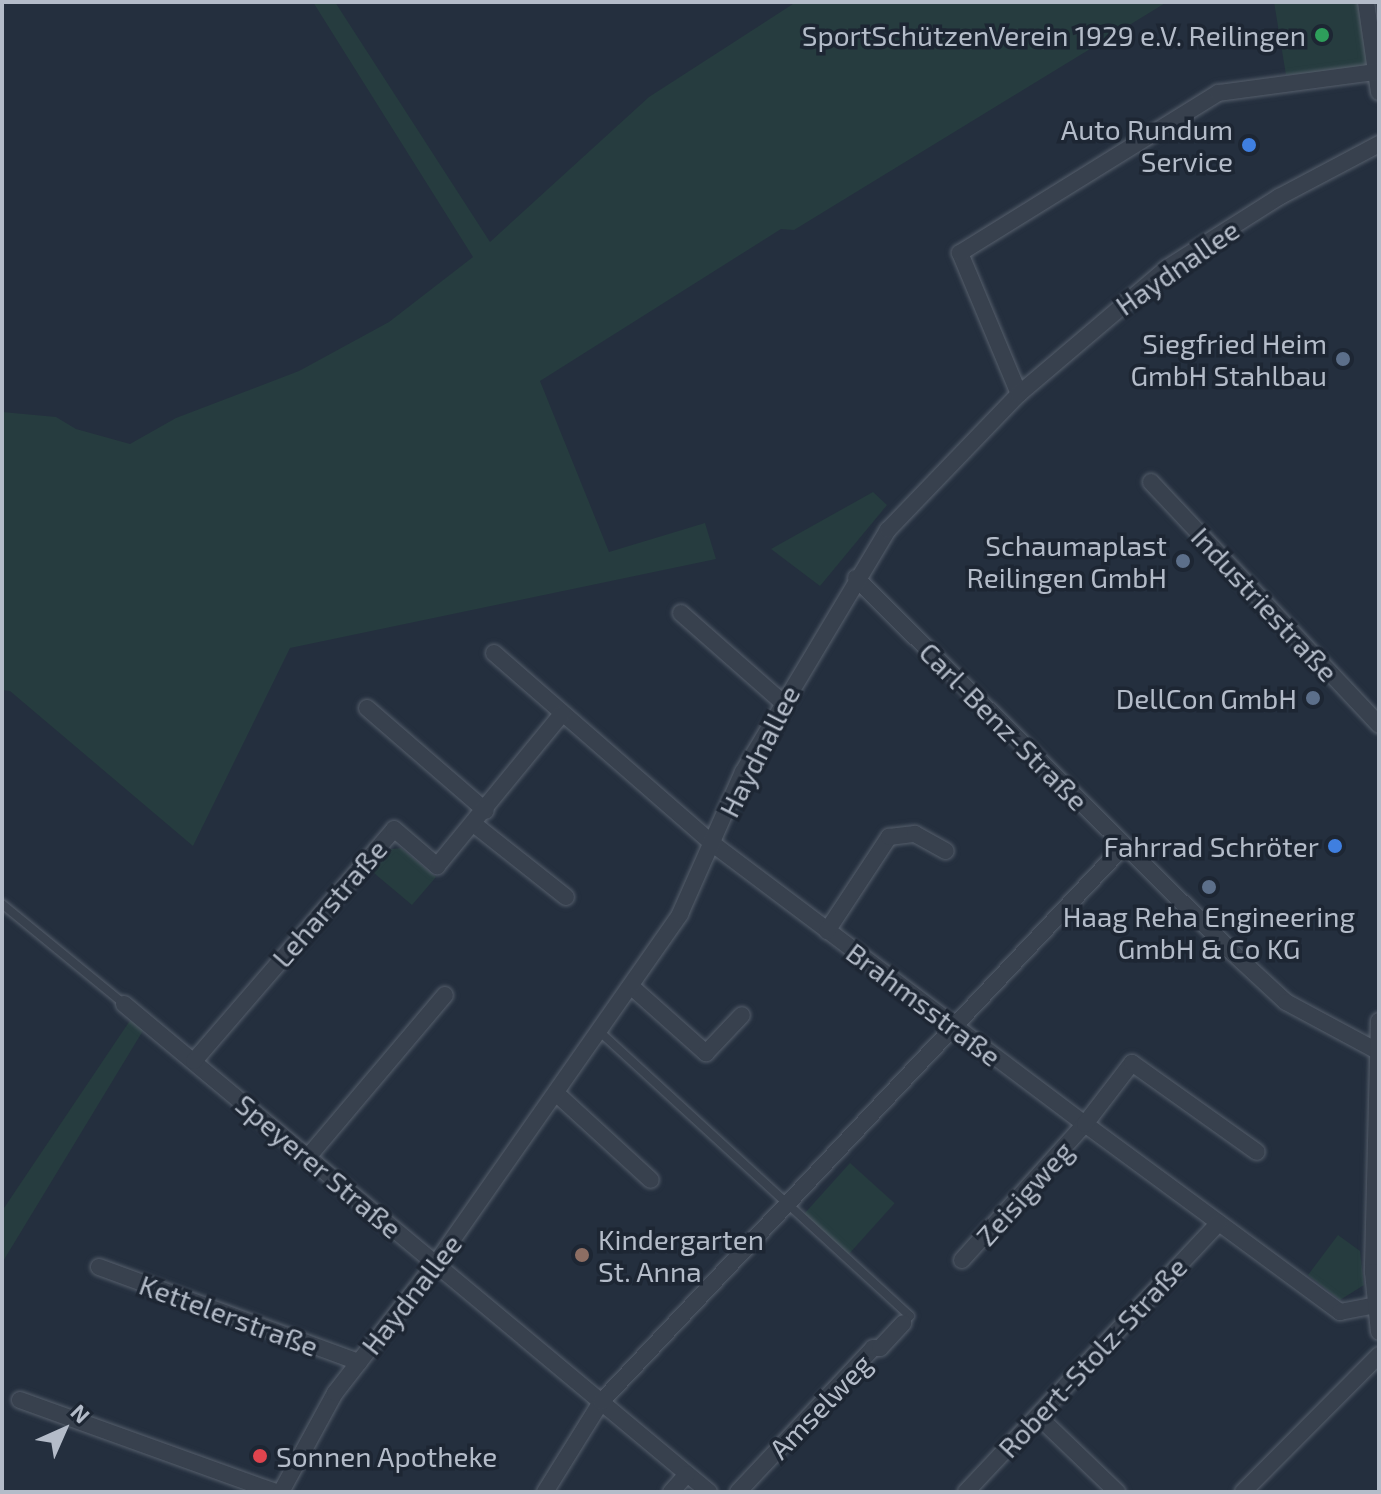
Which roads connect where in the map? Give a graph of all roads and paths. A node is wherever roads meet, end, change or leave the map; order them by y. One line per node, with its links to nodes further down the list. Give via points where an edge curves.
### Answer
1 (1366, 2): 2 (street)
2 (1376, 72): 3 (street); 5 (street, via 1218,93 960,253)
3 (1379, 92)
4 (1379, 144): 5 (street, Haydnallee, via 1279,197 1167,268)
5 (1019, 394): 7 (street, Haydnallee, via 929,482)
6 (1151, 482): 13 (street, Industriestraße)
7 (856, 578): 10 (street, Haydnallee); 17 (street, Carl-Benz-Straße)
8 (681, 613): 10 (street)
9 (494, 653): 12 (street, Brahmsstraße)
10 (782, 702): 16 (street, Haydnallee, via 743,772)
11 (367, 708): 14 (street)
12 (562, 714): 14 (street, Leharstraße); 16 (street, Brahmsstraße)
13 (1379, 725)
14 (486, 811): 15 (street, Leharstraße)
15 (475, 825): 19 (street); 30 (street, Leharstraße, via 437,866 394,829)
16 (713, 844): 21 (street, Brahmsstraße); 22 (street, Haydnallee, via 680,914)
17 (1123, 847): 27 (street); 29 (street, Carl-Benz-Straße, via 1286,1002)
18 (946, 851): 21 (street, via 915,834 889,837)
19 (566, 897)
20 (2, 904): 24 (lane, Speyerer Straße)
21 (827, 931): 27 (street, Brahmsstraße)
22 (633, 988): 25 (street, via 706,1053); 28 (street, Haydnallee)
23 (445, 995): 34 (street)
24 (124, 1004): 30 (street, Speyerer Straße)
25 (742, 1015)
26 (1379, 1021): 29 (street)
27 (953, 1026): 32 (street, Brahmsstraße); 36 (street)
28 (600, 1032): 31 (street, Haydnallee); 36 (lane)
29 (1377, 1051): 37 (street)
30 (194, 1061): 34 (street, Speyerer Straße)
31 (557, 1094): 35 (street); 40 (street, Haydnallee)
32 (1085, 1124): 33 (street, Zeisigweg, via 1132,1063); 38 (street, Brahmsstraße); 39 (street, Zeisigweg)
33 (1257, 1152)
34 (308, 1157): 40 (street, Speyerer Straße)
35 (651, 1180)
36 (785, 1203): 43 (lane, via 910,1316); 48 (street)
37 (1377, 1212): 42 (street)
38 (1219, 1223): 42 (street, Brahmsstraße, via 1340,1312); 49 (street, Robert-Stolz-Straße)
39 (962, 1260)
40 (436, 1263): 46 (street, Haydnallee); 48 (street, Speyerer Straße)
41 (99, 1267): 46 (street, Kettelerstraße)
42 (1377, 1305): 44 (street)
43 (903, 1323): 55 (street, Amselweg, via 880,1348 873,1348)
44 (1379, 1332)
45 (1379, 1355): 58 (street)
46 (359, 1362): 51 (street, Haydnallee)
47 (20, 1400): 51 (street)
48 (601, 1402): 50 (street, Speyerer Straße); 52 (street)
49 (1038, 1416): 56 (street, Robert-Stolz-Straße); 57 (street)
50 (687, 1474): 53 (street); 54 (street, Speyerer Straße)
51 (278, 1492)
52 (545, 1492)
53 (671, 1492)
54 (709, 1492)
55 (738, 1492)
56 (966, 1492)
57 (1117, 1492)
58 (1243, 1492)

